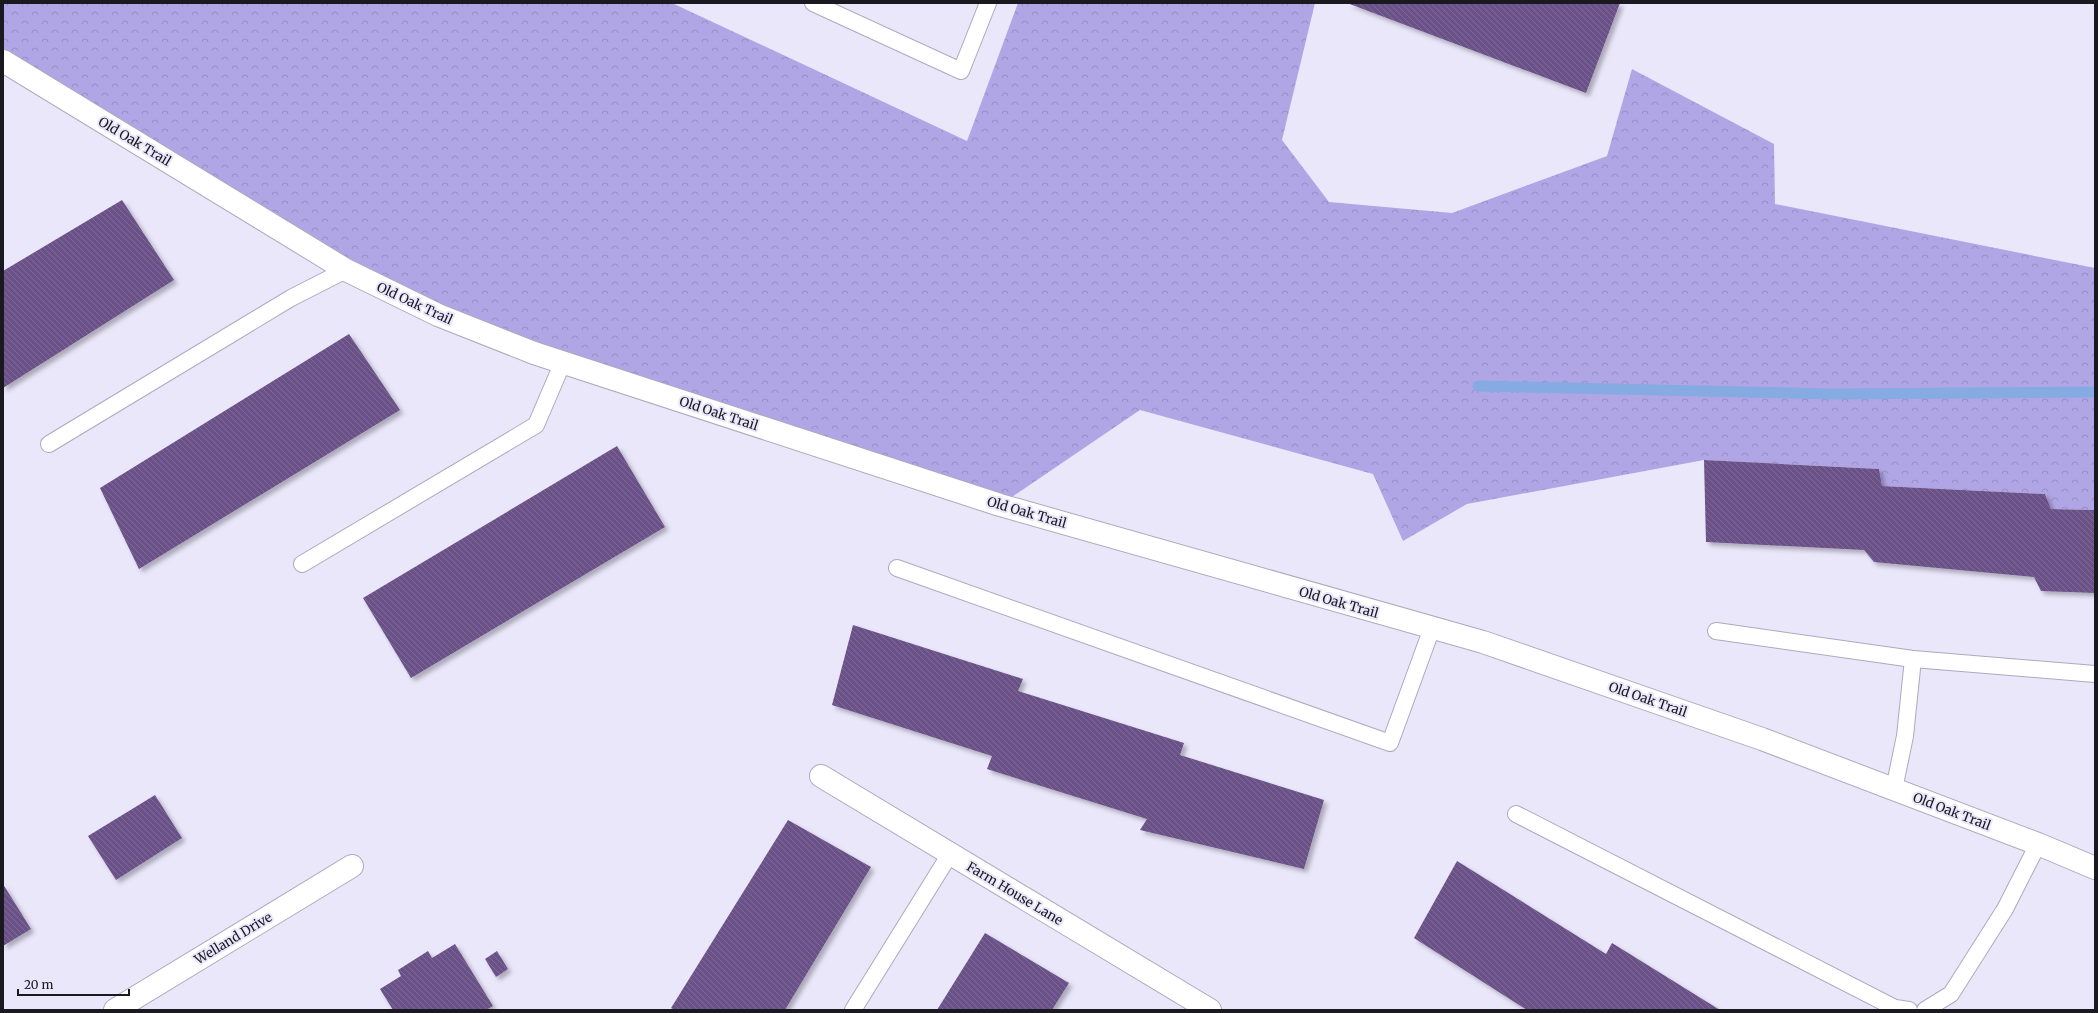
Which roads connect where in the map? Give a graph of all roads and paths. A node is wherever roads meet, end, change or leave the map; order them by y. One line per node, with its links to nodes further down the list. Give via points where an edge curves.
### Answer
1 (813, 3): 2 (lane, via 961,71)
2 (988, 3)
3 (3, 61): 4 (street, Old Oak Trail)
4 (346, 270): 5 (street, Old Oak Trail, via 438,316); 6 (lane, via 291,298)
5 (563, 362): 7 (lane, via 536,425); 9 (street, Old Oak Trail, via 1000,505)
6 (49, 444)
7 (302, 564)
8 (898, 568): 9 (lane, via 1390,743)
9 (1432, 628): 14 (street, Old Oak Trail, via 1483,642 1762,739)
10 (1716, 630): 11 (lane)
11 (1913, 659): 12 (lane); 14 (lane, via 1905,736)
12 (2095, 674)
13 (821, 776): 17 (street, Farm House Lane)
14 (1894, 789): 16 (street, Old Oak Trail)
15 (1516, 814): 23 (lane, via 1895,1008)
16 (2038, 844): 19 (street, Old Oak Trail); 24 (lane, via 2005,908 1951,994)
17 (950, 854): 21 (lane); 22 (street, Farm House Lane)
18 (352, 866): 20 (street, Welland Drive)
19 (2095, 868)
20 (115, 1010)
21 (853, 1010)
22 (1210, 1010)
23 (1909, 1010)
24 (1925, 1010)

